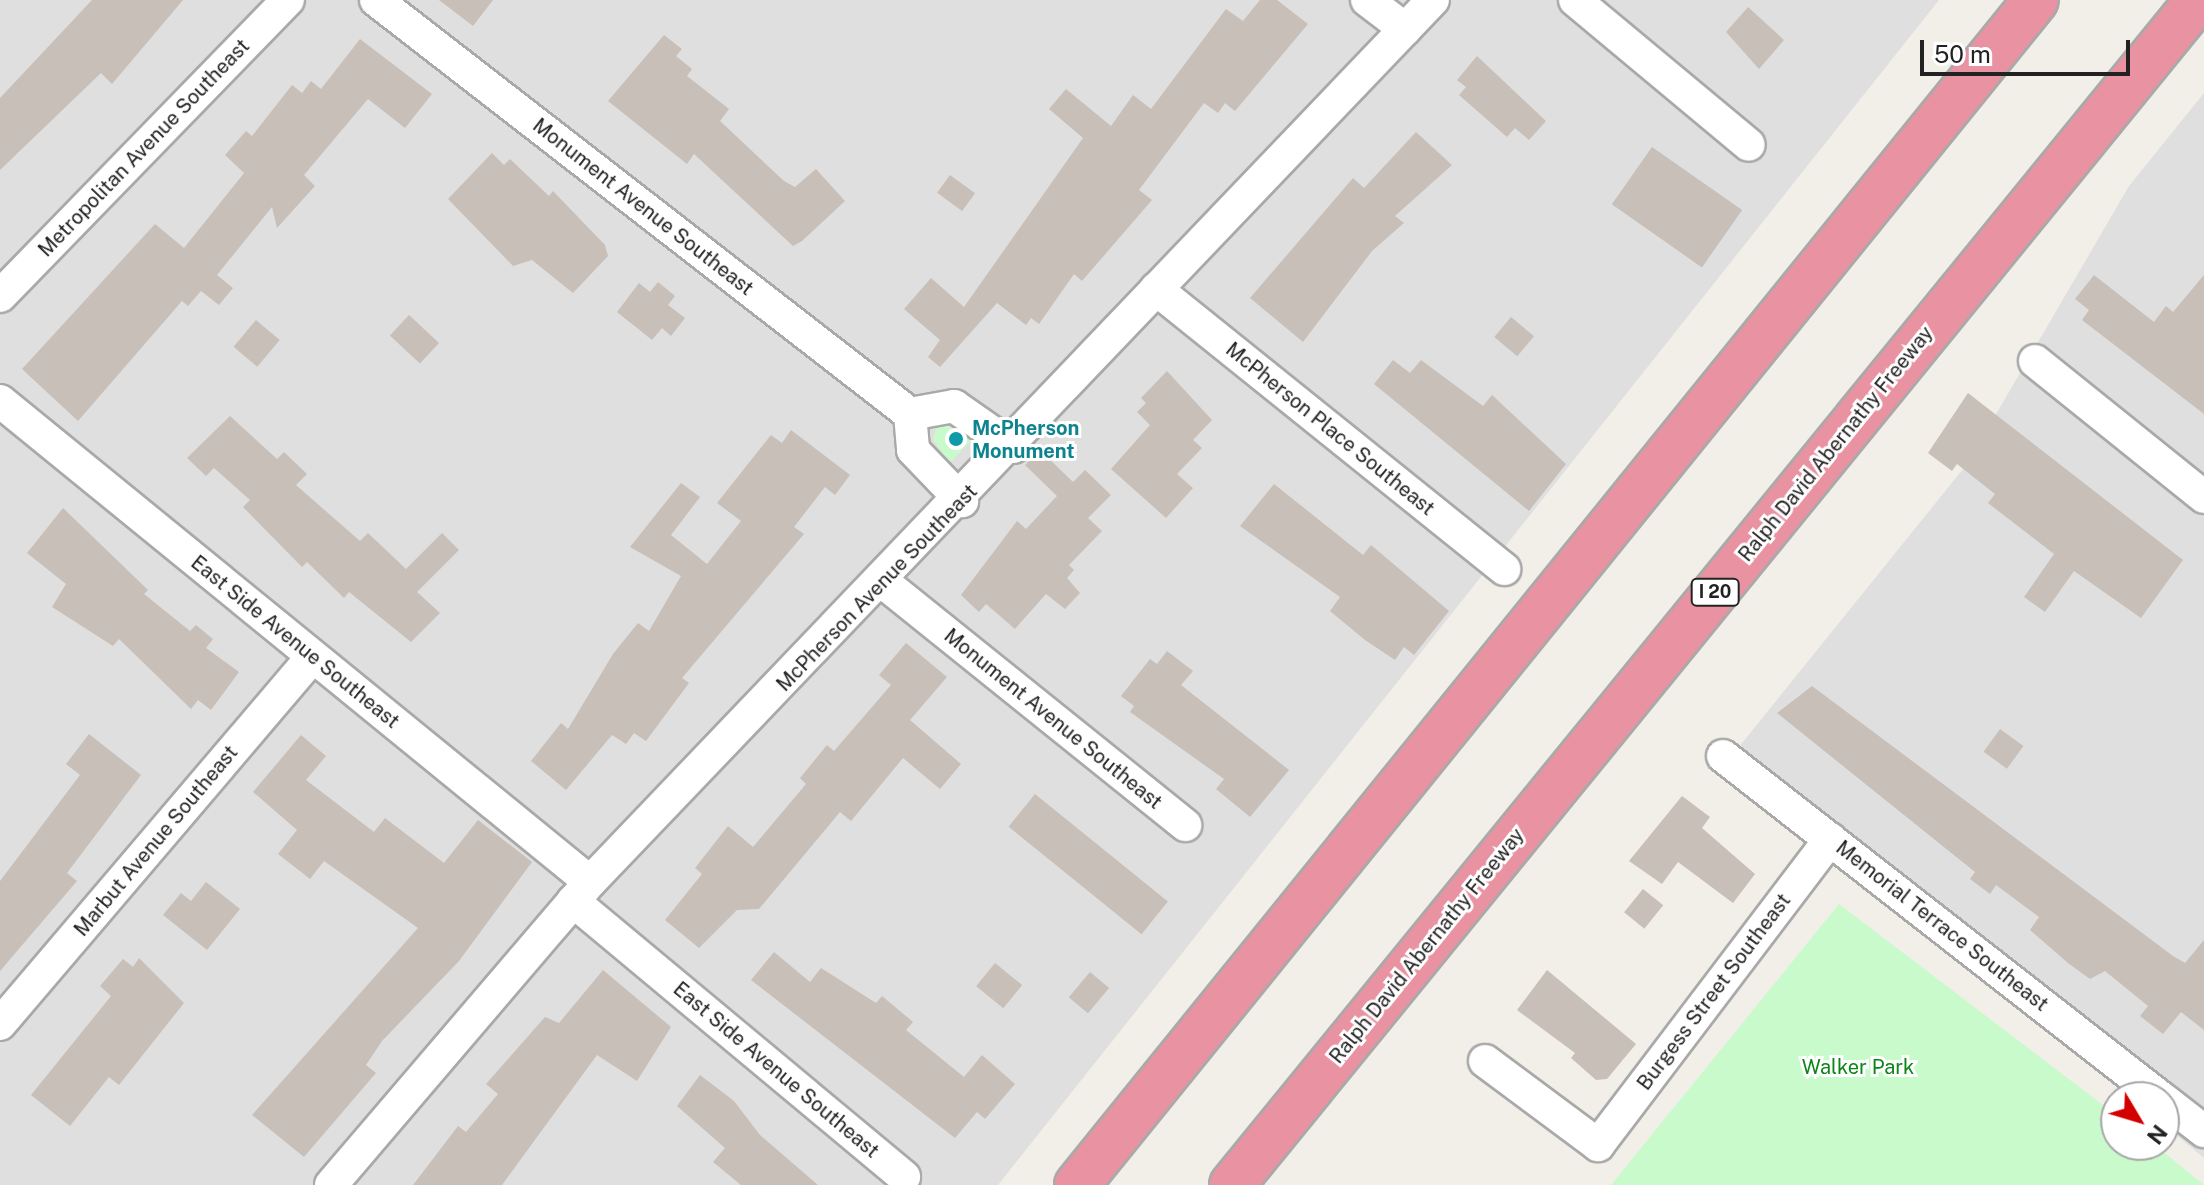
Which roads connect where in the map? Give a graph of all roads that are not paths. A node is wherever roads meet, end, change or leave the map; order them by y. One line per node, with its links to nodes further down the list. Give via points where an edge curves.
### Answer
1 (288, 0): 11 (street, Metropolitan Avenue Southeast)
2 (376, 0): 14 (street, Monument Avenue Southeast)
3 (1367, 0): 8 (street)
4 (1433, 0): 8 (street, McPherson Avenue Southeast)
5 (1575, 0): 9 (street)
6 (2036, 0): 32 (highway)
7 (2198, 0): 33 (highway, Ralph David Abernathy Freeway / I 20)
8 (1405, 29): 10 (street, McPherson Avenue Southeast)
9 (1749, 145)
10 (1156, 289): 15 (street, McPherson Avenue Southeast); 18 (street, McPherson Place Southeast)
11 (0, 296)
12 (2035, 361): 16 (street)
13 (0, 401): 20 (street, East Side Avenue Southeast)
14 (910, 414): 15 (street, via 954,406); 17 (street, via 913,450)
15 (1013, 447): 17 (street, McPherson Avenue Southeast)
16 (2204, 497)
17 (962, 501): 19 (street, McPherson Avenue Southeast)
18 (1504, 569)
19 (883, 582): 22 (street, Monument Avenue Southeast); 24 (street, McPherson Avenue Southeast)
20 (312, 657): 24 (street, East Side Avenue Southeast); 25 (street, Marbut Avenue Southeast)
21 (1723, 756): 23 (street, Memorial Terrace Southeast)
22 (1185, 825)
23 (1830, 839): 26 (street, Burgess Street Southeast, via 1598,1145); 27 (street, Memorial Terrace Southeast)
24 (582, 891): 30 (street, East Side Avenue Southeast); 31 (street, McPherson Avenue Southeast)
25 (0, 1024)
26 (1485, 1061)
27 (2140, 1081)
28 (2180, 1112): 29 (street, Memorial Terrace Southeast)
29 (2204, 1131)
30 (904, 1177)
31 (331, 1185)
32 (1077, 1185)
33 (1232, 1185)

